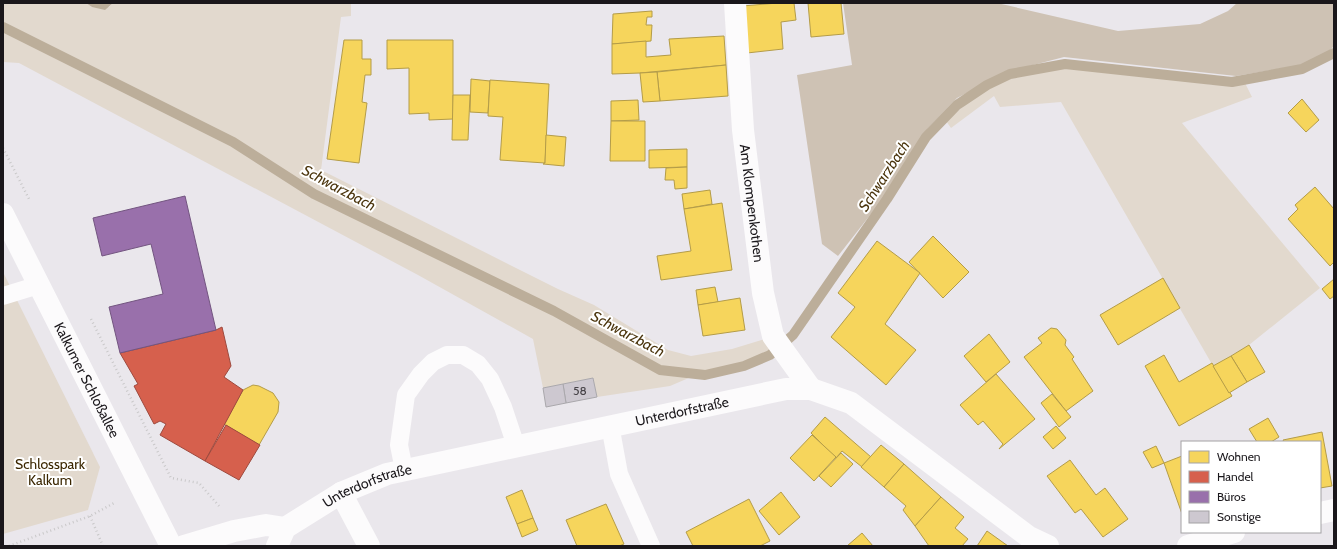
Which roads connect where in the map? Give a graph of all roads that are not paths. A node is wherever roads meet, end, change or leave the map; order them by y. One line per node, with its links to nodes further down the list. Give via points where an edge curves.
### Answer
1 (735, 3): 5 (street, Am Klompenkothen, via 742,130 763,292 779,344)
2 (3, 214): 3 (street, Kalkumer Schloßallee)
3 (39, 285): 4 (lane); 14 (street, Kalkumer Schloßallee)
4 (3, 296)
5 (811, 389): 6 (street, Unterdorfstraße, via 786,389); 18 (street, Unterdorfstraße, via 851,403 1029,537)
6 (610, 425): 7 (street, Unterdorfstraße); 17 (lane, via 619,474)
7 (516, 446): 8 (street, Unterdorfstraße); 8 (lane, via 490,378 478,364 463,355 447,355 433,362 406,395 400,445)
8 (404, 470): 9 (street, Unterdorfstraße, via 386,474)
9 (341, 492): 13 (street, Unterdorfstraße); 16 (street)
10 (1334, 510): 11 (street)
11 (1321, 513)
12 (1231, 533): 19 (street)
13 (281, 537): 15 (street, Unterdorfstraße, via 266,524)
14 (171, 546)
15 (184, 546)
16 (369, 546)
17 (651, 546)
18 (1048, 546)
19 (1188, 546)

